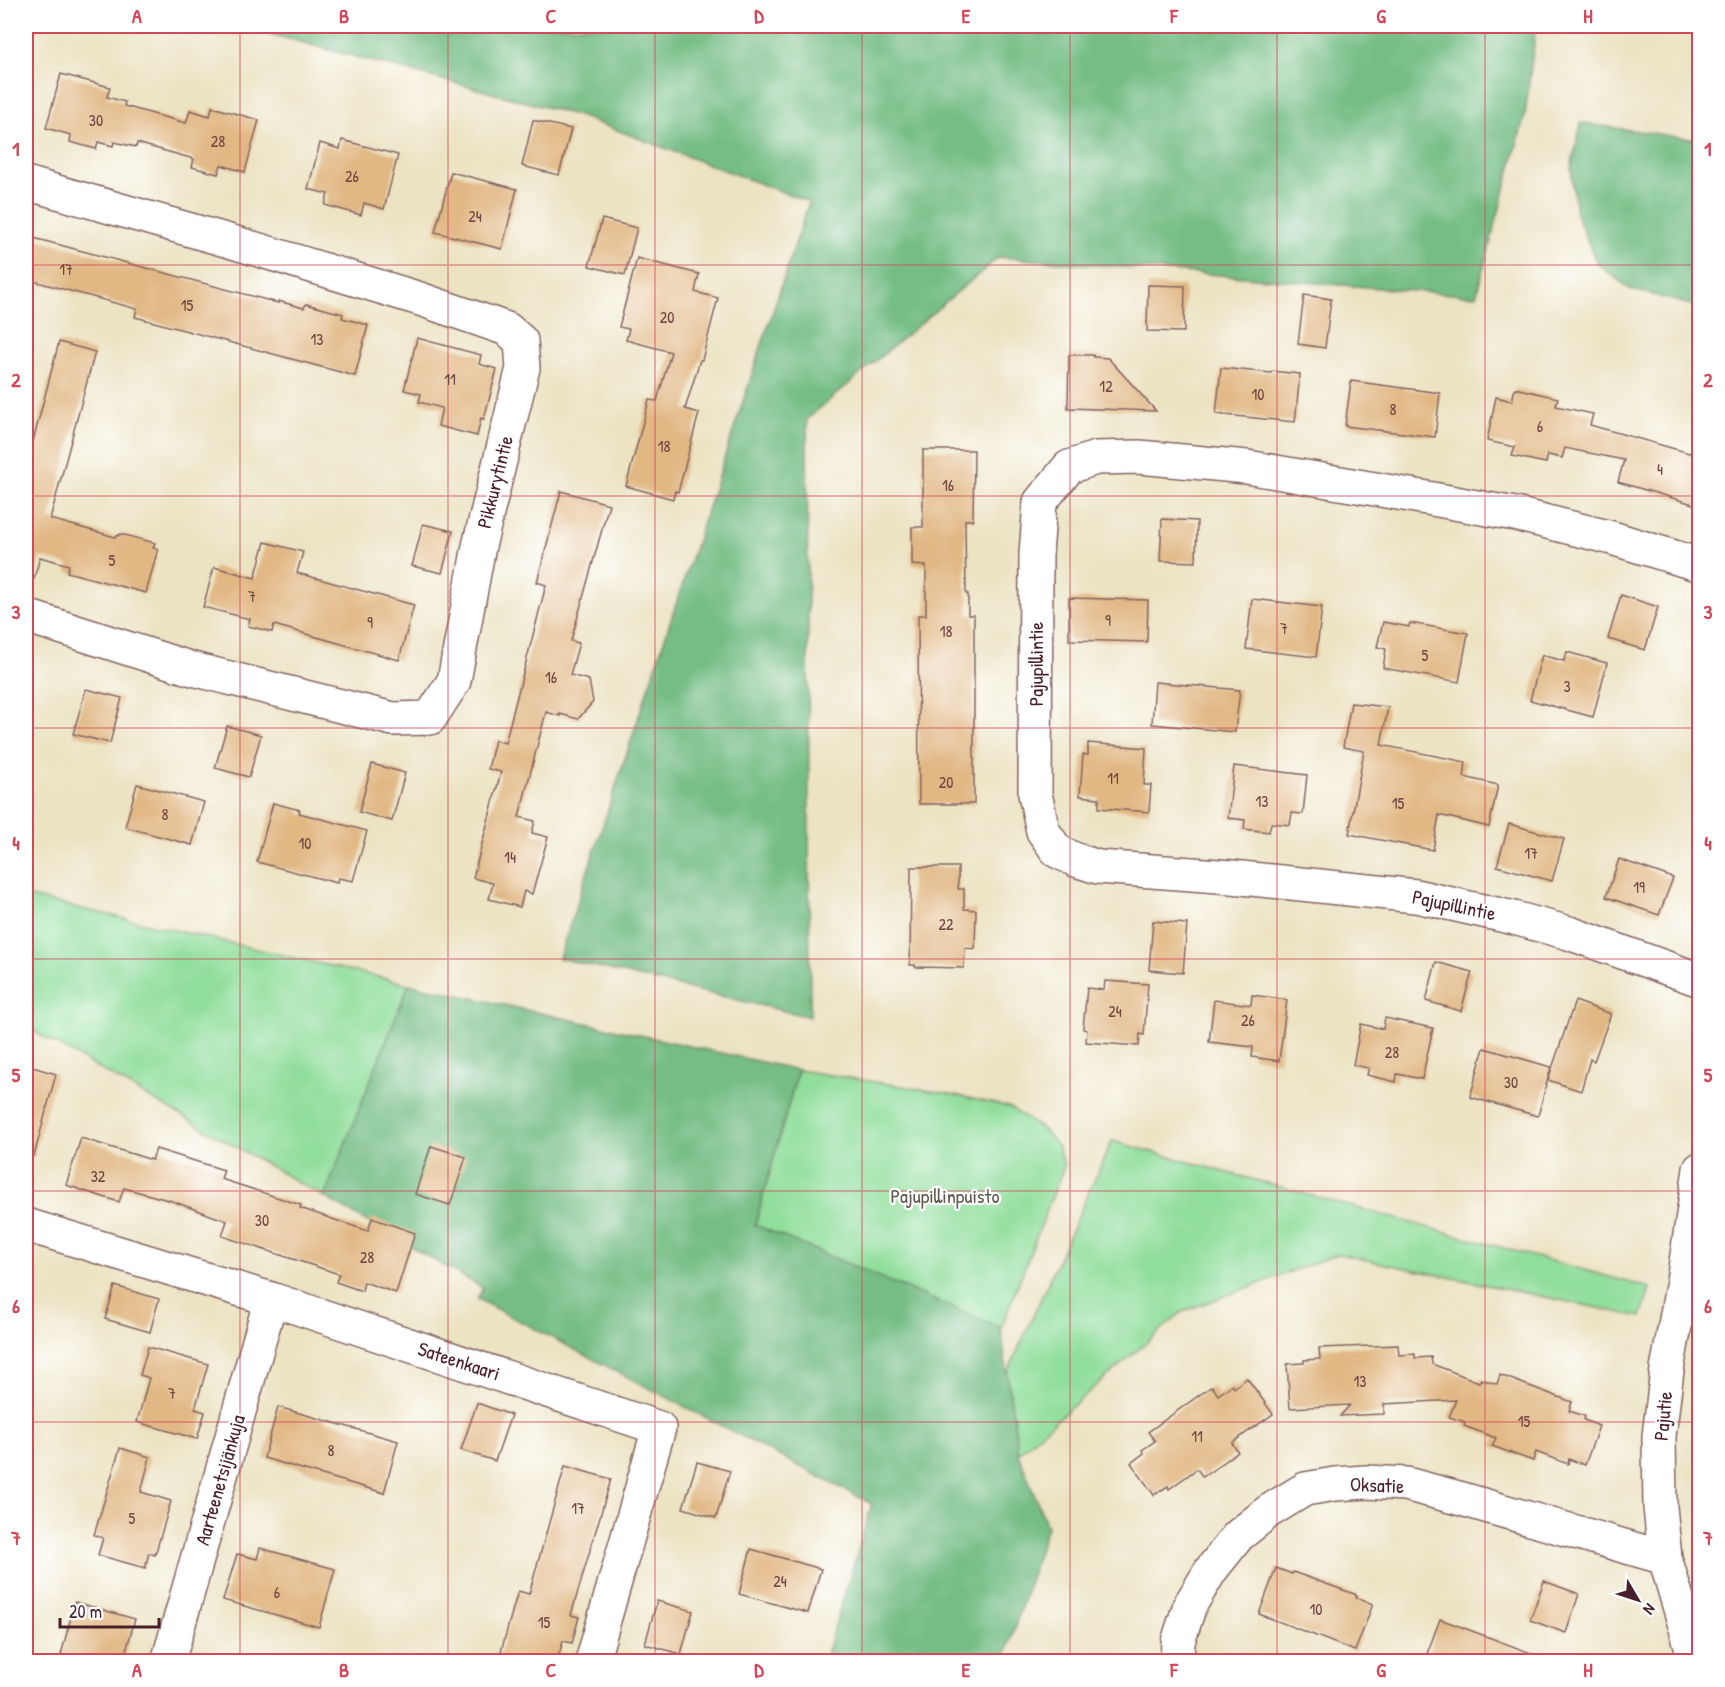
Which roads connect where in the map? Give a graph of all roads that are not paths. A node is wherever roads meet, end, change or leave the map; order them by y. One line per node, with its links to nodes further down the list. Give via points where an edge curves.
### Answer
1 (26, 183): 3 (street, Pikkurytintie, via 398,292 507,329 521,340 523,368 479,546 454,681 430,718 393,719 189,668)
2 (1700, 565): 4 (street, Pajupillintie, via 1601,535 1427,498 1247,467 1139,457 1096,458 1069,468 1040,502 1036,554 1035,794 1043,831 1057,851 1098,867 1232,876 1416,896 1569,933)
3 (26, 616)
4 (1700, 980)
5 (1700, 1169): 8 (street, Pajutie, via 1659,1436)
6 (26, 1225): 7 (street, Sateenkaari)
7 (271, 1299): 9 (street, Aarteenetsijänkuja); 10 (street, Sateenkaari, via 659,1428)
8 (1665, 1558): 11 (street, Oksatie, via 1406,1484 1366,1482 1305,1489 1238,1536 1211,1570 1190,1605 1178,1642); 12 (street, Pajutie)
9 (168, 1662)
10 (592, 1662)
11 (1177, 1662)
12 (1696, 1662)

